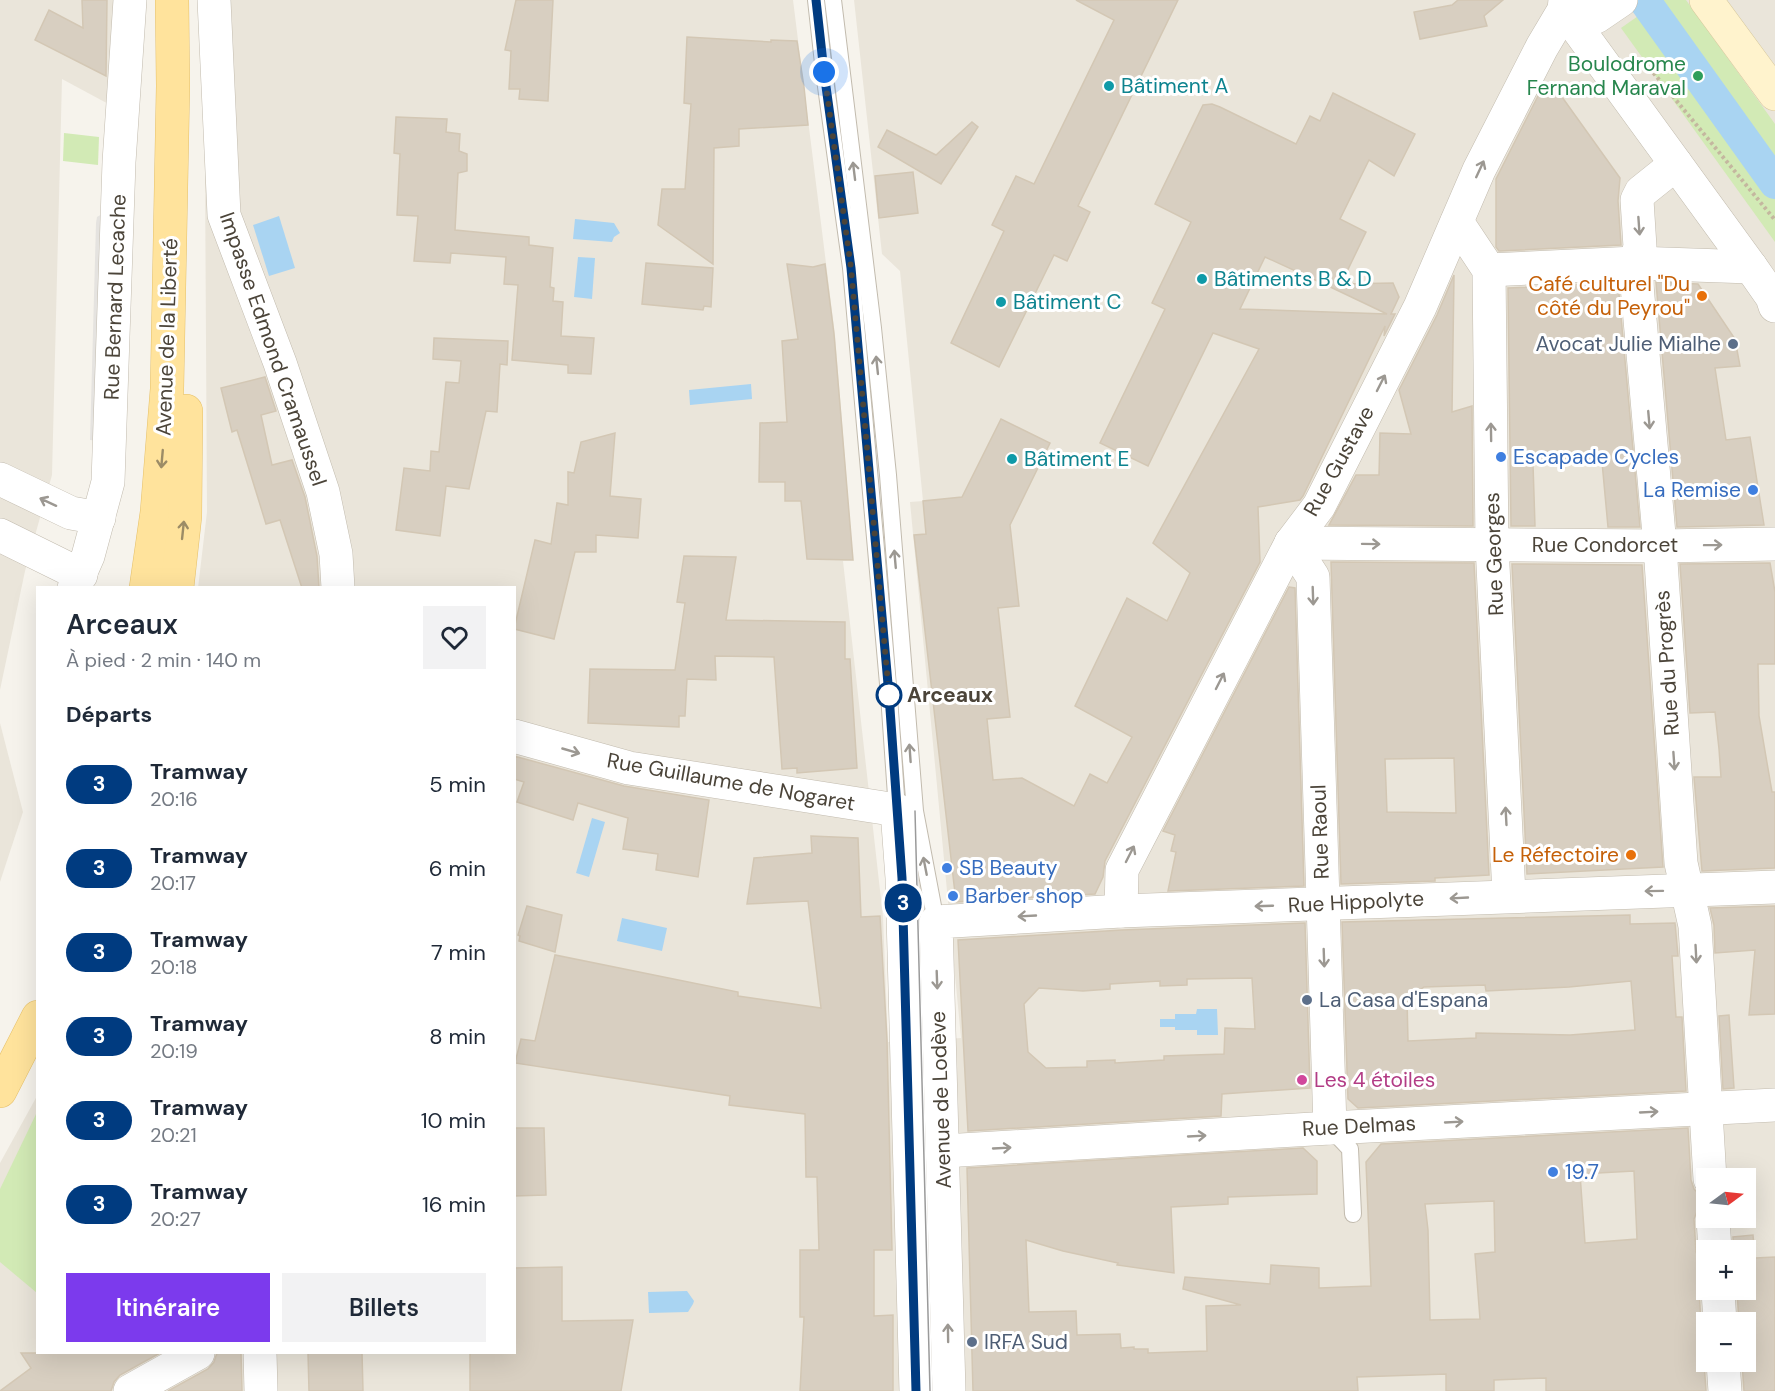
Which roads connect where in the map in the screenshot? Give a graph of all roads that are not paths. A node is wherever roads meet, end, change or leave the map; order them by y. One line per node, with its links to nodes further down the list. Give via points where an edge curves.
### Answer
1 (130, 0): 20 (street, Rue Bernard Lecache, via 119,162 108,482)
2 (172, 0): 11 (main road, Avenue de la Liberté)
3 (214, 0): 29 (street, Impasse Edmond Cramaussel, via 224,215 323,492 336,554)
4 (816, 0): 31 (lane, via 851,268 889,695)
5 (833, 0): 31 (lane, one-way to 5, via 900,617 877,362)
6 (1621, 0): 9 (street, via 1596,17)
7 (1706, 0): 12 (street)
8 (1730, 0): 10 (street)
9 (1564, 5): 13 (street); 14 (street, Rue Gustave, one-way to 9, via 1479,170)
10 (1775, 57)
11 (173, 86): 27 (main road, Avenue de la Liberté, one-way to 27, via 167,389); 28 (main road, Avenue de la Liberté, one-way to 11, via 185,516 187,335)
12 (1775, 94)
13 (1676, 164): 15 (street, Rue du Progrès, one-way to 15, via 1641,192 1637,200 1640,247); 16 (street)
14 (1457, 222): 17 (street); 22 (street, Rue Gustave, one-way to 14, via 1319,506 1420,307)
15 (1635, 264): 16 (street); 17 (street); 25 (street, Rue du Progrès, one-way to 25)
16 (1751, 267): 18 (street)
17 (1488, 270): 24 (street, Rue Georges, one-way to 17)
18 (1775, 306)
19 (0, 479): 20 (street, one-way to 19, via 71,513)
20 (99, 518): 26 (street, Rue Bernard Lecache)
21 (0, 536): 26 (street)
22 (1291, 543): 24 (street, Rue Condorcet, one-way to 24); 35 (street, Rue Raoul, one-way to 35, via 1313,577); 36 (street, Rue Gustave, one-way to 22, via 1122,870)
23 (1775, 544): 25 (street, Rue Condorcet, one-way to 23)
24 (1492, 545): 25 (street, Rue Condorcet); 34 (street, Rue Georges, one-way to 24)
25 (1660, 546): 33 (street, Rue du Progrès, one-way to 33, via 1681,863)
26 (77, 582)
27 (146, 586)
28 (177, 586)
29 (338, 586)
30 (516, 737): 31 (street, Rue Guillaume de Nogaret, one-way to 31, via 629,768)
31 (906, 811): 37 (lane, Avenue de Lodève, one-way to 31); 51 (street, via 902,878)
32 (1775, 887): 33 (street, Rue Hippolyte)
33 (1687, 891): 34 (street, Rue Hippolyte, one-way to 34); 41 (street, Rue du Progrès, one-way to 41, via 1695,926)
34 (1509, 895): 35 (street, Rue Hippolyte, one-way to 35)
35 (1322, 904): 36 (street, Rue Hippolyte, one-way to 36); 42 (street, Rue Raoul, one-way to 42)
36 (1121, 911): 37 (street, Rue Hippolyte, one-way to 37)
37 (936, 922): 43 (street, Avenue de Lodève, one-way to 43)
38 (36, 1018): 39 (main road)
39 (0, 1091)
40 (1775, 1105): 41 (street, Rue Delmas)
41 (1705, 1109): 42 (street, Rue Delmas, one-way to 41); 44 (street, Rue du Progrès)
42 (1330, 1128): 43 (street, Rue Delmas, one-way to 42); 45 (lane, via 1350,1149)
43 (944, 1151): 52 (street, Avenue de Lodève, one-way to 43)
44 (1709, 1168)
45 (1353, 1214)
46 (196, 1354): 49 (street)
47 (260, 1354): 50 (street)
48 (1724, 1372): 53 (street)
49 (130, 1391)
50 (261, 1391)
51 (916, 1391)
52 (949, 1391)
53 (1725, 1391)

